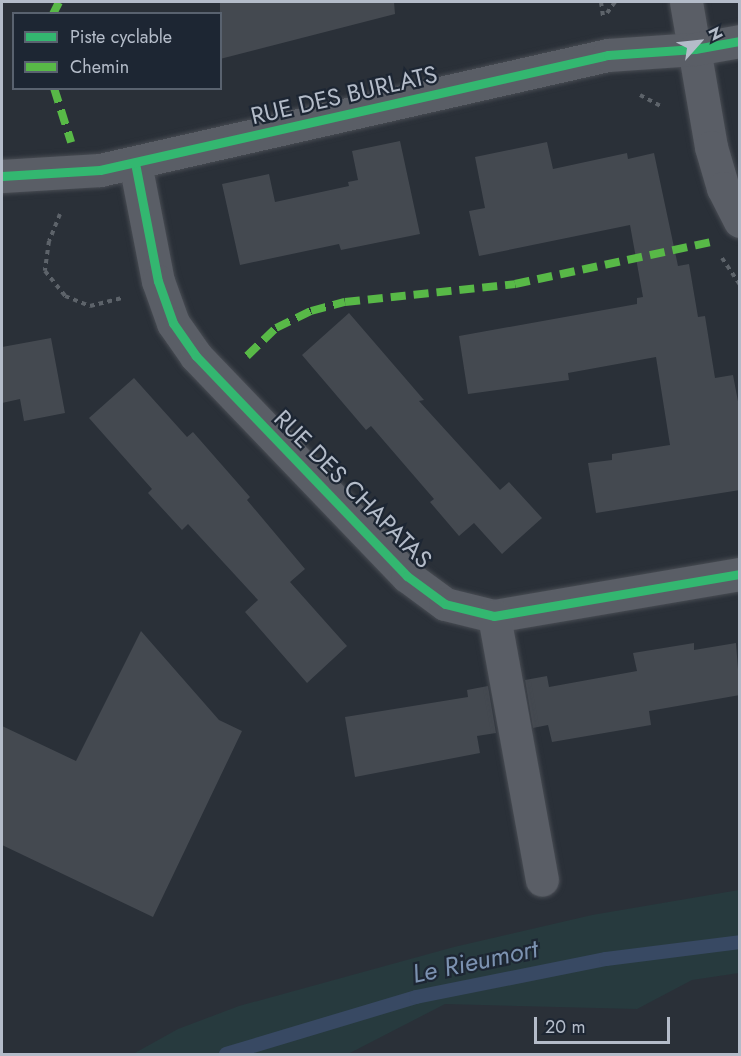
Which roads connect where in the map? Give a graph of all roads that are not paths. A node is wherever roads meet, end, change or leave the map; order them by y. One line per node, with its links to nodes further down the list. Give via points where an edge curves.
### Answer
1 (686, 2): 3 (street)
2 (740, 41): 3 (street, RUE DES BURLATS)
3 (695, 49): 4 (street, RUE DES BURLATS, via 608,55); 6 (street, via 711,147 723,188)
4 (135, 163): 5 (street, RUE DES BURLATS, via 55,175); 8 (street, RUE DES CHAPATAS, via 158,281 173,323 196,356 407,576 446,604)
5 (2, 177)
6 (740, 221)
7 (740, 574): 8 (street, RUE DES CHAPATAS)
8 (494, 616): 9 (street)
9 (542, 880)

